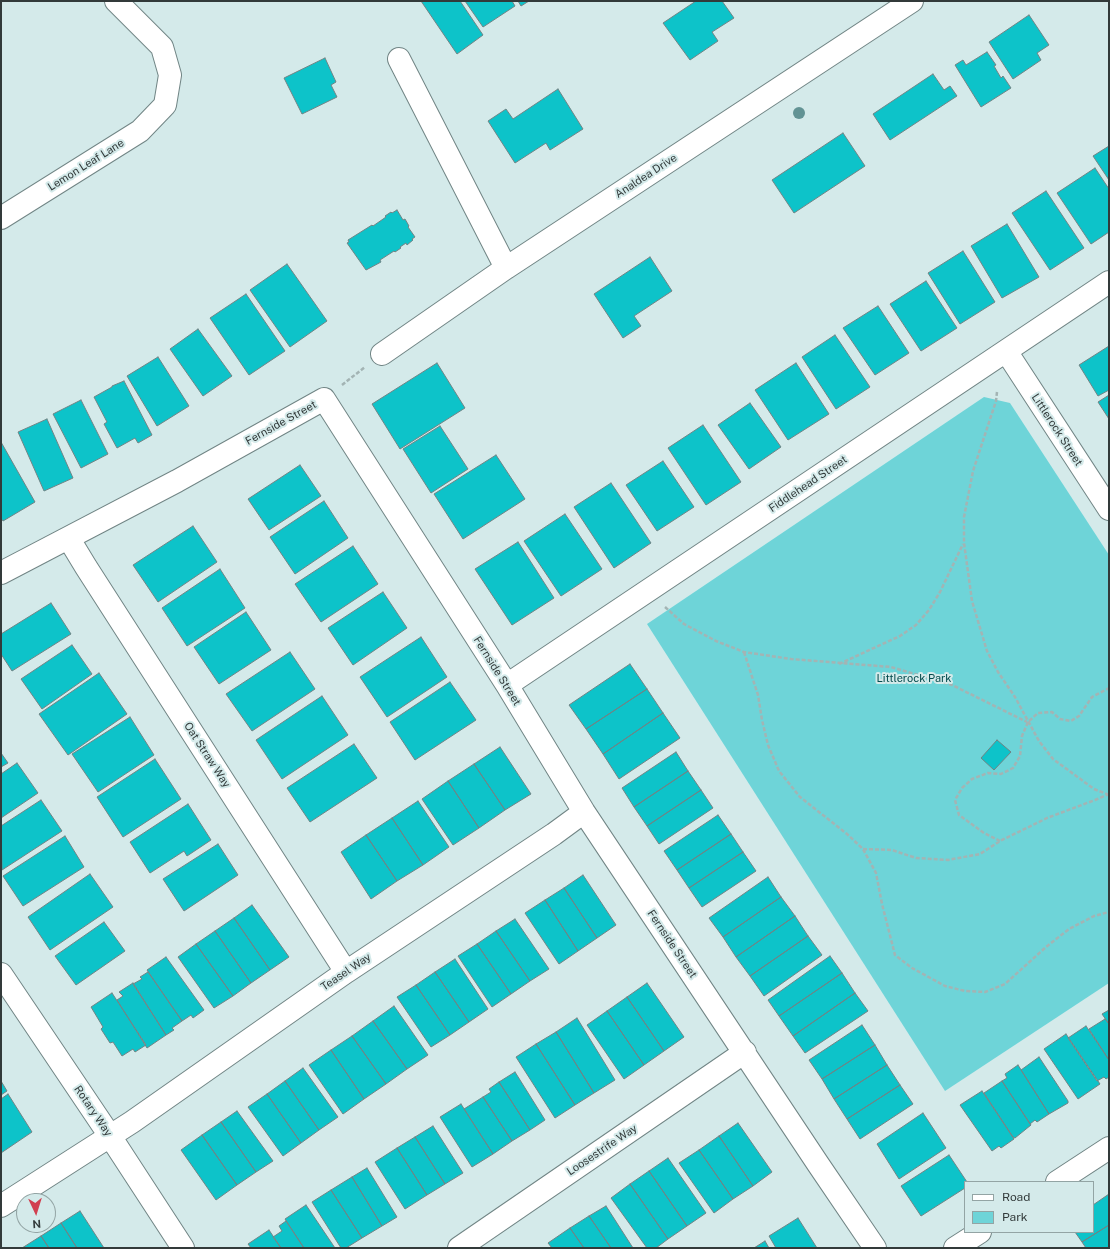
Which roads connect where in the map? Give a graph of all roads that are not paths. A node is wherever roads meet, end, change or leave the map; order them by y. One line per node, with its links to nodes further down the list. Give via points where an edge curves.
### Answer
1 (116, 1): 4 (street, Lemon Leaf Lane, via 162,47 170,75 165,105 140,131)
2 (912, 1): 5 (street, Analdea Drive)
3 (399, 59): 5 (street)
4 (1, 218)
5 (506, 268): 8 (street, Analdea Drive)
6 (1109, 282): 7 (street, Fiddlehead Street)
7 (1006, 351): 9 (street, Littlerock Street); 12 (street, Fiddlehead Street)
8 (382, 354)
9 (1109, 509)
10 (69, 539): 11 (street, Fernside Street); 12 (street, Fernside Street, via 324,399); 14 (street, Oat Straw Way)
11 (1, 573)
12 (506, 685): 13 (street, Fernside Street)
13 (584, 812): 14 (street, Teasel Way); 16 (street, Fernside Street)
14 (346, 972): 17 (street, Teasel Way)
15 (1, 974): 17 (street, Rotary Way)
16 (745, 1052): 23 (street, Loosestrife Way); 24 (street, Fernside Street)
17 (110, 1136): 20 (street, Teasel Way); 22 (street, Rotary Way)
18 (1109, 1148): 19 (street)
19 (1059, 1181)
20 (1, 1206)
21 (978, 1233): 25 (street)
22 (183, 1248)
23 (459, 1248)
24 (875, 1248)
25 (955, 1248)

